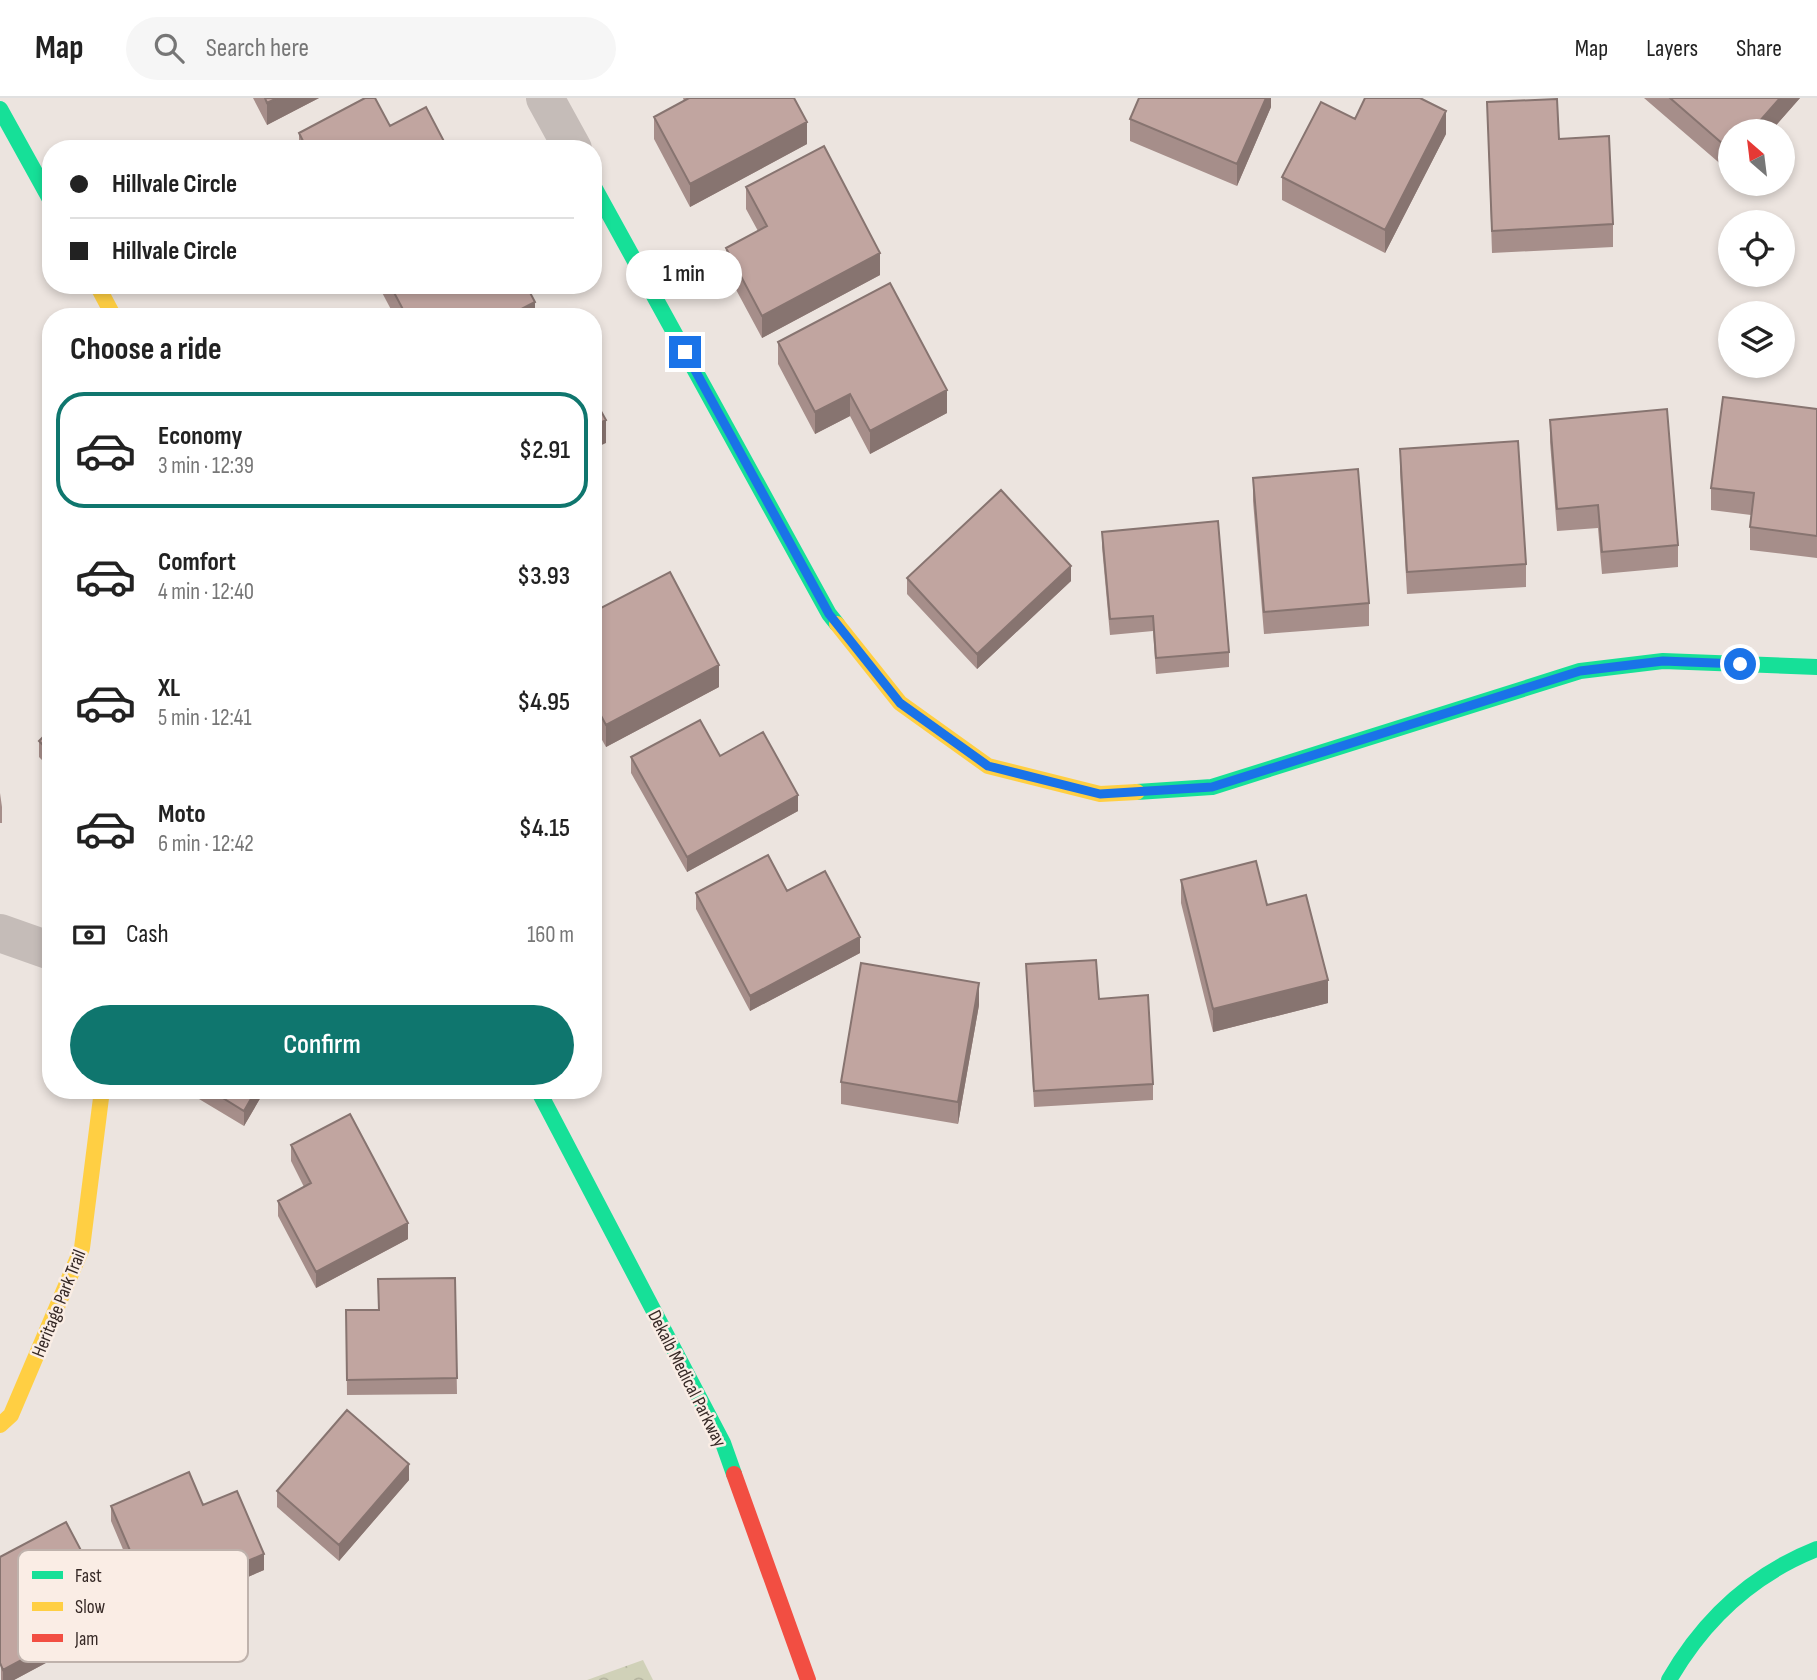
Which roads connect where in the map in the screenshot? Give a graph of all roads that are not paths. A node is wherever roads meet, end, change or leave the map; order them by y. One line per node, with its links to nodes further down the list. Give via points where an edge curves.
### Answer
1 (545, 98): 3 (street)
2 (0, 109): 4 (street)
3 (568, 140)
4 (42, 185)
5 (602, 201): 6 (street, via 829,614 900,703 988,766 1100,794 1212,787 1580,671 1663,661)
6 (1817, 667)
7 (0, 933): 8 (street)
8 (42, 948)
9 (101, 1099): 11 (street, Heritage Park Trail, via 82,1248 11,1415)
10 (543, 1099): 13 (street, Dekalb Medical Parkway, via 723,1443)
11 (0, 1424)
12 (1817, 1549): 14 (street, via 1795,1556 1728,1600 1683,1653)
13 (808, 1680)
14 (1669, 1680)

